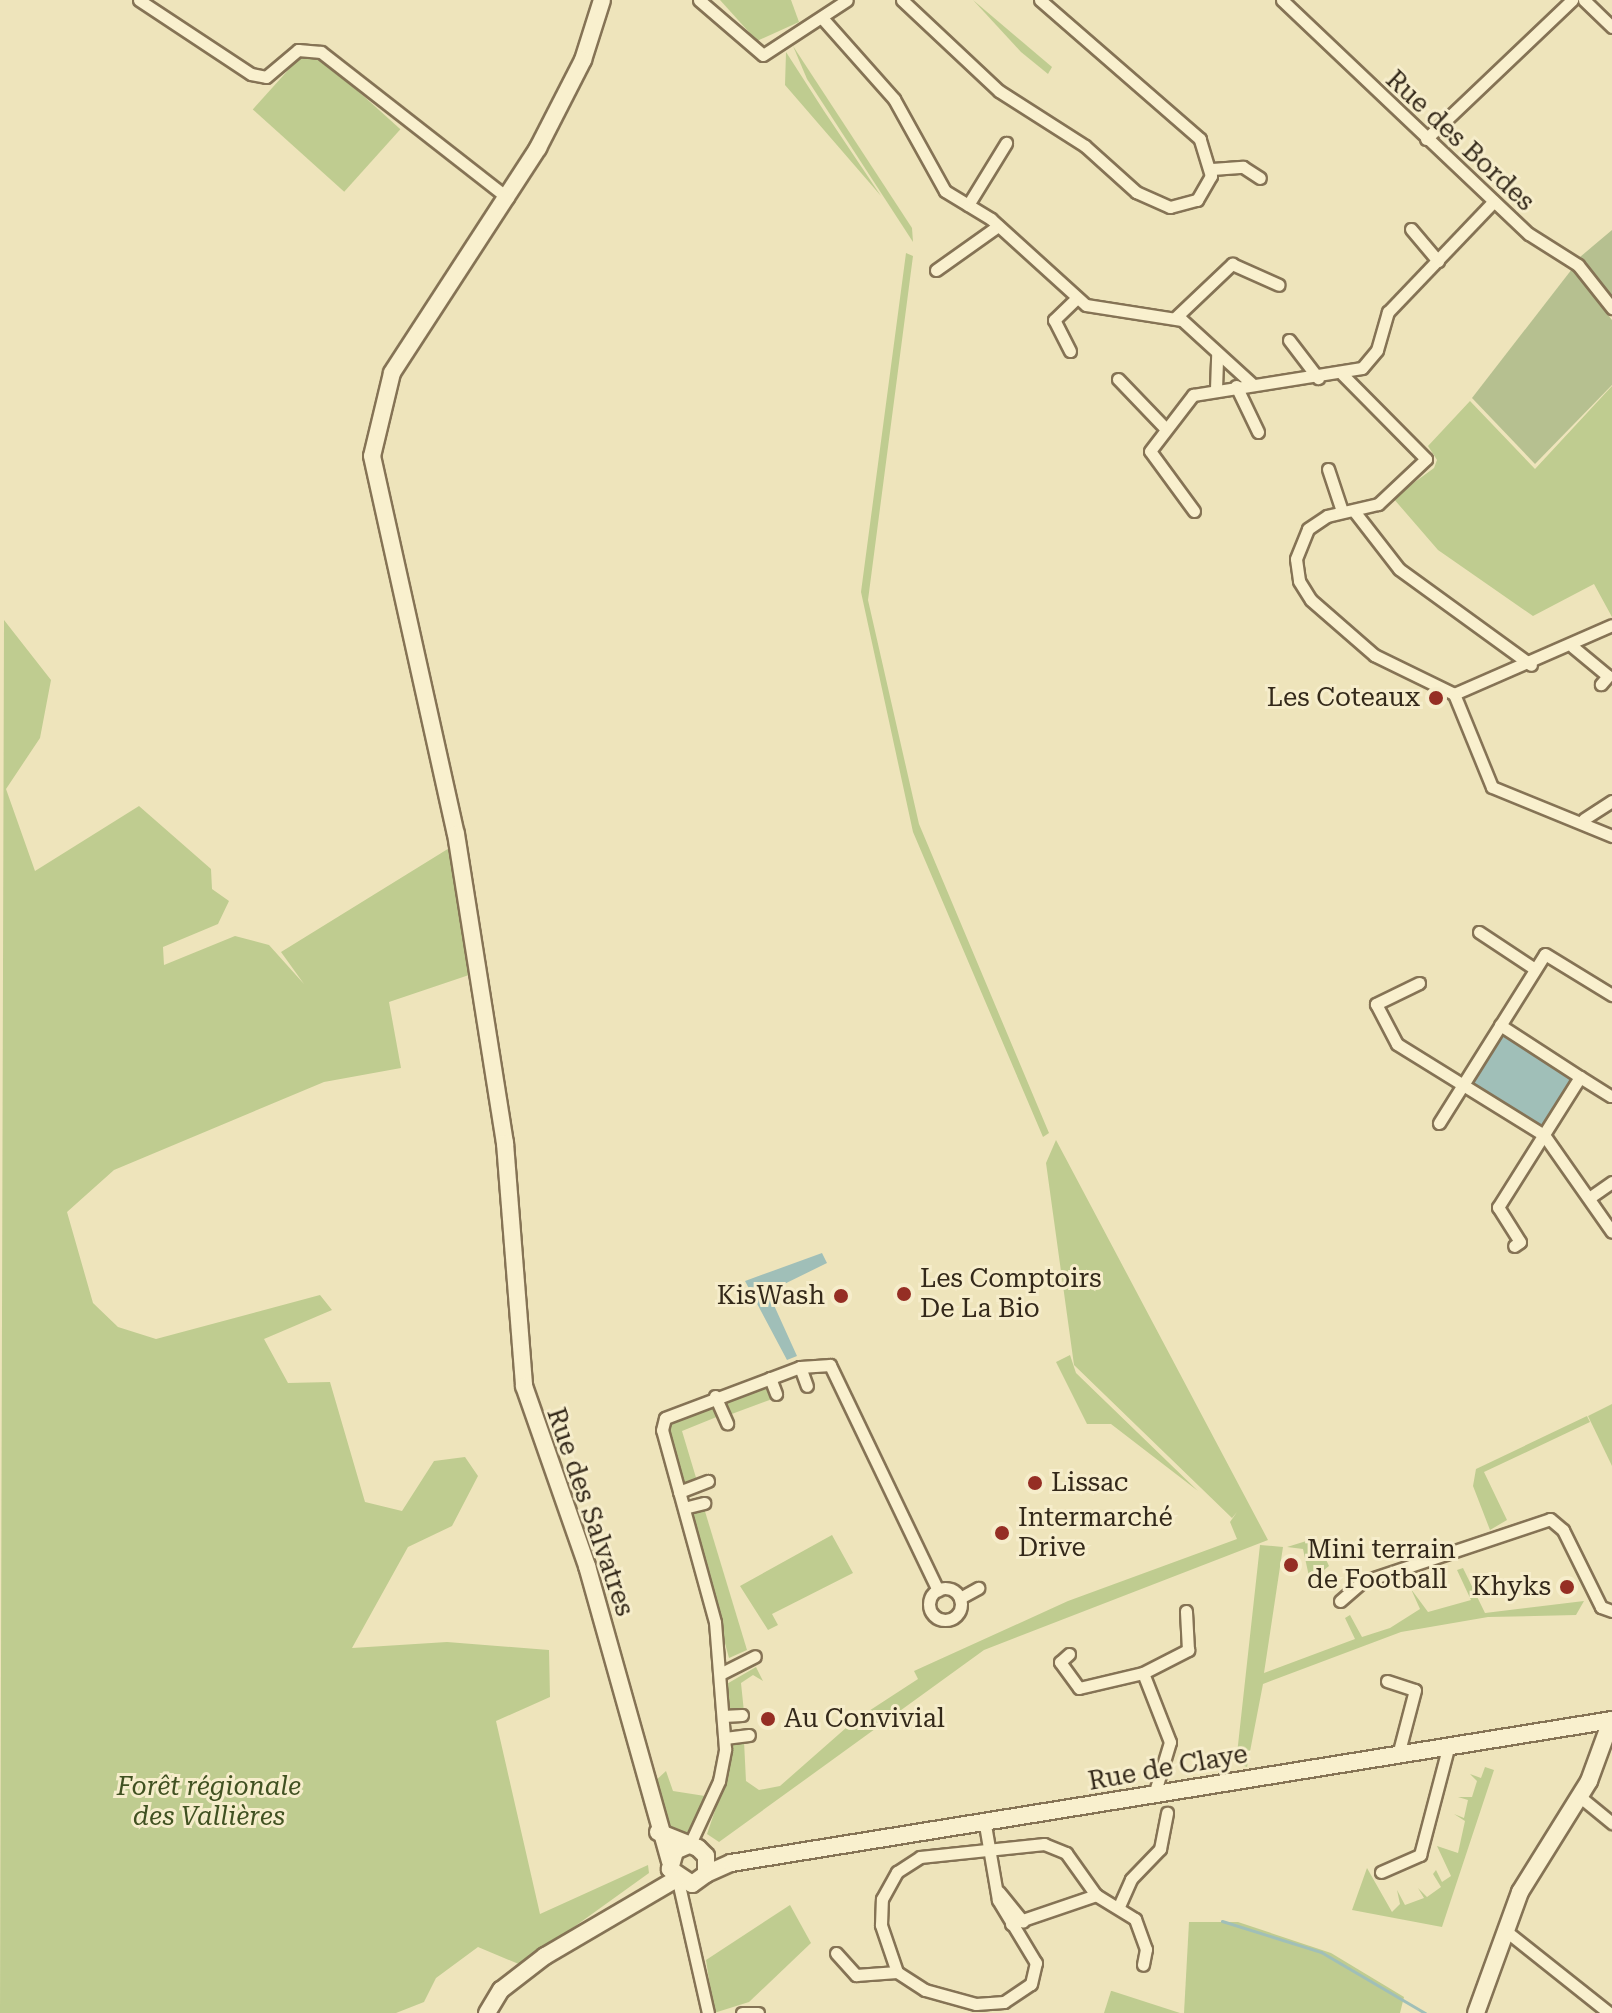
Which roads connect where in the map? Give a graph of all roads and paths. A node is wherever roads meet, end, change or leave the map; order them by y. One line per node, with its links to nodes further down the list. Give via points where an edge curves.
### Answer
1 (139, 0): 16 (street, via 251,74 266,77 298,50 321,52)
2 (602, 0): 16 (street, Rue des Salvatres, via 561,106)
3 (699, 0): 10 (street, via 763,55)
4 (847, 0): 10 (street)
5 (902, 0): 14 (street, via 999,91 1085,146 1150,200 1170,207 1197,200)
6 (1040, 0): 14 (street, via 1188,125)
7 (1282, 0): 12 (street, Rue des Bordes)
8 (1572, 0): 12 (street)
9 (1584, 0): 11 (street)
10 (823, 19): 18 (street, via 906,115 945,191)
11 (1612, 27)
12 (1426, 139): 17 (street, Rue des Bordes)
13 (1006, 143): 18 (street)
14 (1212, 169): 15 (street, via 1243,167)
15 (1260, 178)
16 (508, 198): 96 (street, Rue des Salvatres, via 392,373 372,456 452,809 509,1201 530,1412 587,1566)
17 (1494, 201): 21 (street); 25 (street, Rue des Bordes, via 1578,265)
18 (968, 205): 19 (street)
19 (998, 226): 22 (street); 24 (street)
20 (1411, 229): 21 (street)
21 (1438, 261): 30 (street, via 1388,312 1370,360)
22 (936, 270)
23 (1279, 285): 26 (street, via 1232,264)
24 (1077, 298): 26 (street, via 1097,308); 28 (street, via 1054,320)
25 (1612, 308)
26 (1175, 318): 29 (street)
27 (1289, 340): 31 (street)
28 (1070, 351)
29 (1217, 353): 33 (street); 35 (street)
30 (1343, 375): 31 (street); 40 (street, via 1426,459 1378,504)
31 (1318, 378): 33 (street)
32 (1118, 379): 36 (street)
33 (1252, 384): 34 (street)
34 (1236, 386): 35 (street); 37 (street)
35 (1216, 389): 36 (street, via 1193,395)
36 (1164, 427): 39 (street, via 1151,457)
37 (1258, 432)
38 (1328, 469): 40 (street)
39 (1194, 511)
40 (1348, 511): 43 (street, via 1399,569); 45 (street, via 1316,521 1301,542 1299,581 1311,600 1374,655)
41 (1612, 625): 42 (street)
42 (1573, 647): 43 (street); 44 (street, via 1608,676)
43 (1531, 665): 45 (street)
44 (1601, 684)
45 (1454, 694): 47 (street, via 1492,787)
46 (1612, 801): 47 (street)
47 (1584, 819): 48 (street)
48 (1612, 836)
49 (1479, 932): 50 (street)
50 (1535, 969): 52 (street, via 1545,954); 53 (street)
51 (1419, 983): 55 (street, via 1375,1010 1397,1044)
52 (1612, 995)
53 (1500, 1025): 54 (street); 55 (street)
54 (1580, 1077): 56 (street); 58 (street)
55 (1463, 1084): 57 (street); 58 (street)
56 (1610, 1096)
57 (1439, 1123)
58 (1544, 1135): 60 (street); 62 (street, via 1498,1207 1520,1242)
59 (1612, 1182): 60 (street)
60 (1589, 1198): 61 (street)
61 (1612, 1232)
62 (1514, 1246)
63 (800, 1367): 64 (street); 65 (street); 74 (street, via 821,1362 838,1372)
64 (770, 1378): 66 (street); 67 (street)
65 (807, 1386)
66 (776, 1394)
67 (715, 1396): 68 (street); 70 (street, via 675,1407 662,1430)
68 (727, 1423)
69 (708, 1481): 70 (street)
70 (679, 1492): 72 (street)
71 (704, 1503): 72 (street)
72 (684, 1508): 82 (street, via 715,1622)
73 (978, 1588): 75 (street)
74 (938, 1590): 75 (street); 75 (street, via 929,1606 938,1619 957,1615)
75 (960, 1598)
76 (1340, 1601): 77 (street, via 1362,1582 1550,1519 1563,1530)
77 (1608, 1610)
78 (1186, 1611): 81 (street, via 1188,1650)
79 (1069, 1654): 81 (street, via 1060,1662 1079,1688)
80 (755, 1656): 82 (street)
81 (1143, 1673): 91 (street, via 1170,1742)
82 (720, 1674): 85 (street)
83 (1387, 1681): 90 (street, via 1415,1690)
84 (742, 1715): 85 (street)
85 (723, 1716): 88 (street)
86 (1612, 1719): 89 (street, Rue de Claye); 92 (street)
87 (749, 1735): 88 (street)
88 (725, 1738): 97 (street, via 725,1766)
89 (1448, 1748): 90 (street, Rue de Claye); 100 (street, via 1420,1855)
90 (1398, 1755): 91 (street, Rue de Claye)
91 (1154, 1795): 95 (street, Rue de Claye)
92 (1579, 1796): 94 (street); 108 (street, via 1529,1874)
93 (1167, 1813): 106 (street, via 1160,1849 1131,1879)
94 (1612, 1823)
95 (985, 1825): 98 (street); 99 (street, Rue de Claye)
96 (658, 1832): 97 (street); 101 (street, Rue des Salvatres)
97 (696, 1850): 99 (street, Rue de Claye); 101 (street); 102 (street)
98 (986, 1852): 104 (street, via 1044,1844 1066,1853); 107 (street, via 999,1892); 111 (street, via 920,1857 897,1872 882,1899 881,1925)
99 (731, 1863): 102 (street, Rue de Claye)
100 (1381, 1872)
101 (674, 1873): 102 (street); 103 (street); 105 (street)
102 (701, 1878): 105 (street)
103 (649, 1892): 105 (street); 113 (street, via 517,1976)
104 (1096, 1895): 106 (street); 107 (street)
105 (681, 1903): 114 (street)
106 (1120, 1904): 110 (street, via 1143,1934)
107 (1017, 1923): 112 (street, via 1032,1953 1035,1975)
108 (1506, 1931): 117 (street); 118 (street)
109 (836, 1953): 111 (street, via 856,1975)
110 (1143, 1965)
111 (897, 1972): 112 (street, via 956,2000)
112 (1003, 2007)
113 (487, 2013)
114 (708, 2013)
115 (742, 2013): 116 (street)
116 (758, 2013)
117 (1476, 2013)
118 (1609, 2013)

